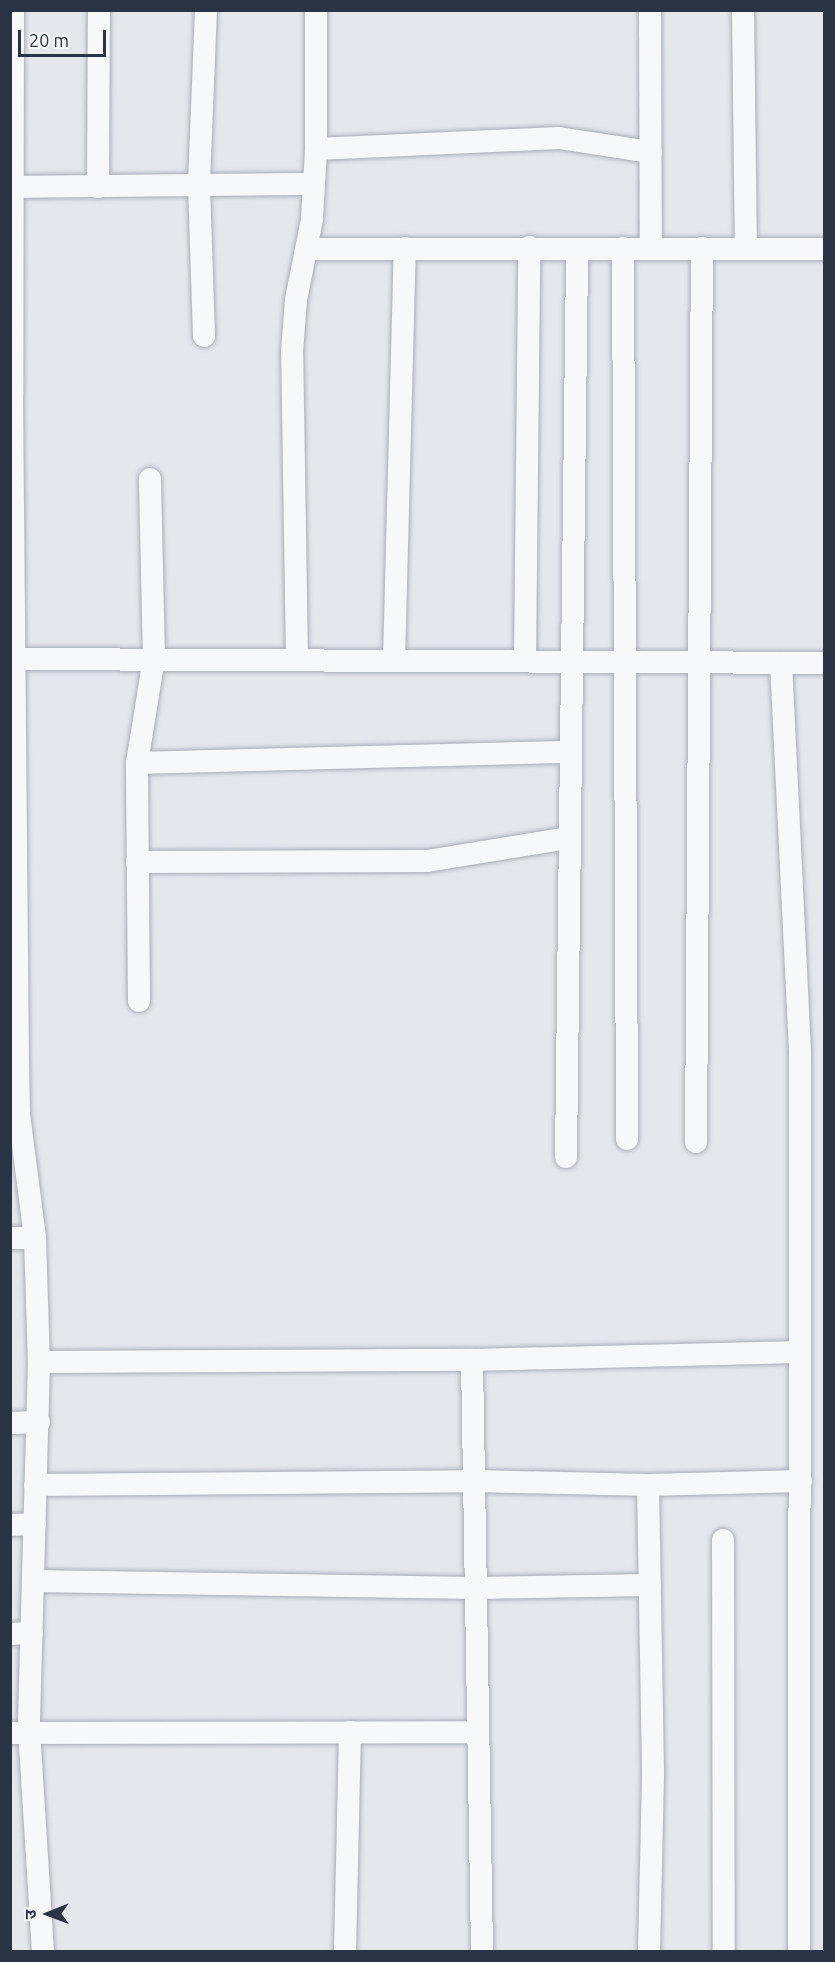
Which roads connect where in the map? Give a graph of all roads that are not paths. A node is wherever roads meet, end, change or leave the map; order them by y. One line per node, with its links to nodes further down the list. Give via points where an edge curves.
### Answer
1 (13, 10): 11 (street)
2 (99, 10): 12 (street)
3 (206, 10): 9 (street)
4 (316, 10): 7 (street)
5 (651, 10): 8 (street)
6 (743, 10): 18 (street)
7 (316, 149): 8 (street, via 559,138); 10 (street)
8 (651, 152): 16 (street)
9 (199, 183): 10 (street); 12 (street); 22 (street)
10 (314, 184): 19 (street)
11 (11, 187): 12 (street); 25 (street)
12 (98, 187)
13 (405, 248): 14 (street); 19 (street); 27 (street)
14 (529, 248): 21 (street); 28 (street)
15 (623, 248): 16 (street); 21 (street); 29 (street)
16 (651, 248): 17 (street)
17 (702, 248): 18 (street); 30 (street)
18 (746, 248): 20 (street)
19 (307, 249): 26 (street, via 296,300 292,352)
20 (825, 249)
21 (577, 250): 31 (street)
22 (204, 336)
23 (150, 479): 24 (street)
24 (154, 658): 25 (street); 26 (street); 35 (street)
25 (16, 659): 39 (street)
26 (297, 660): 27 (street)
27 (394, 660): 28 (street)
28 (525, 660): 31 (street)
29 (625, 662): 30 (street); 31 (street); 40 (street)
30 (698, 662): 32 (street); 41 (street)
31 (570, 663): 34 (street)
32 (782, 663): 33 (street); 45 (street, via 800,1052)
33 (825, 663)
34 (569, 753): 35 (street); 36 (street)
35 (137, 763): 37 (street)
36 (569, 838): 37 (street, via 427,861); 42 (street)
37 (136, 862): 38 (street)
38 (139, 1000)
39 (15, 1114): 44 (street)
40 (627, 1139)
41 (696, 1142)
42 (566, 1156)
43 (10, 1238): 44 (street)
44 (35, 1238): 47 (street)
45 (799, 1352): 46 (street); 50 (street)
46 (472, 1360): 47 (street); 51 (street)
47 (39, 1362): 48 (street)
48 (39, 1422): 49 (street); 52 (street)
49 (10, 1423)
50 (801, 1480): 53 (street); 69 (street)
51 (474, 1481): 52 (street); 53 (street); 59 (street)
52 (35, 1485): 54 (street)
53 (648, 1485): 58 (street)
54 (35, 1524): 55 (street); 57 (street)
55 (10, 1525)
56 (723, 1540): 68 (street)
57 (33, 1581): 59 (street); 60 (street)
58 (650, 1585): 59 (street); 67 (street, via 653,1776)
59 (475, 1588): 63 (street)
60 (21, 1633): 62 (street)
61 (350, 1731): 62 (street); 63 (street); 65 (street)
62 (20, 1732): 64 (street)
63 (477, 1732): 66 (street)
64 (44, 1952)
65 (345, 1952)
66 (482, 1952)
67 (649, 1952)
68 (724, 1952)
69 (800, 1952)

